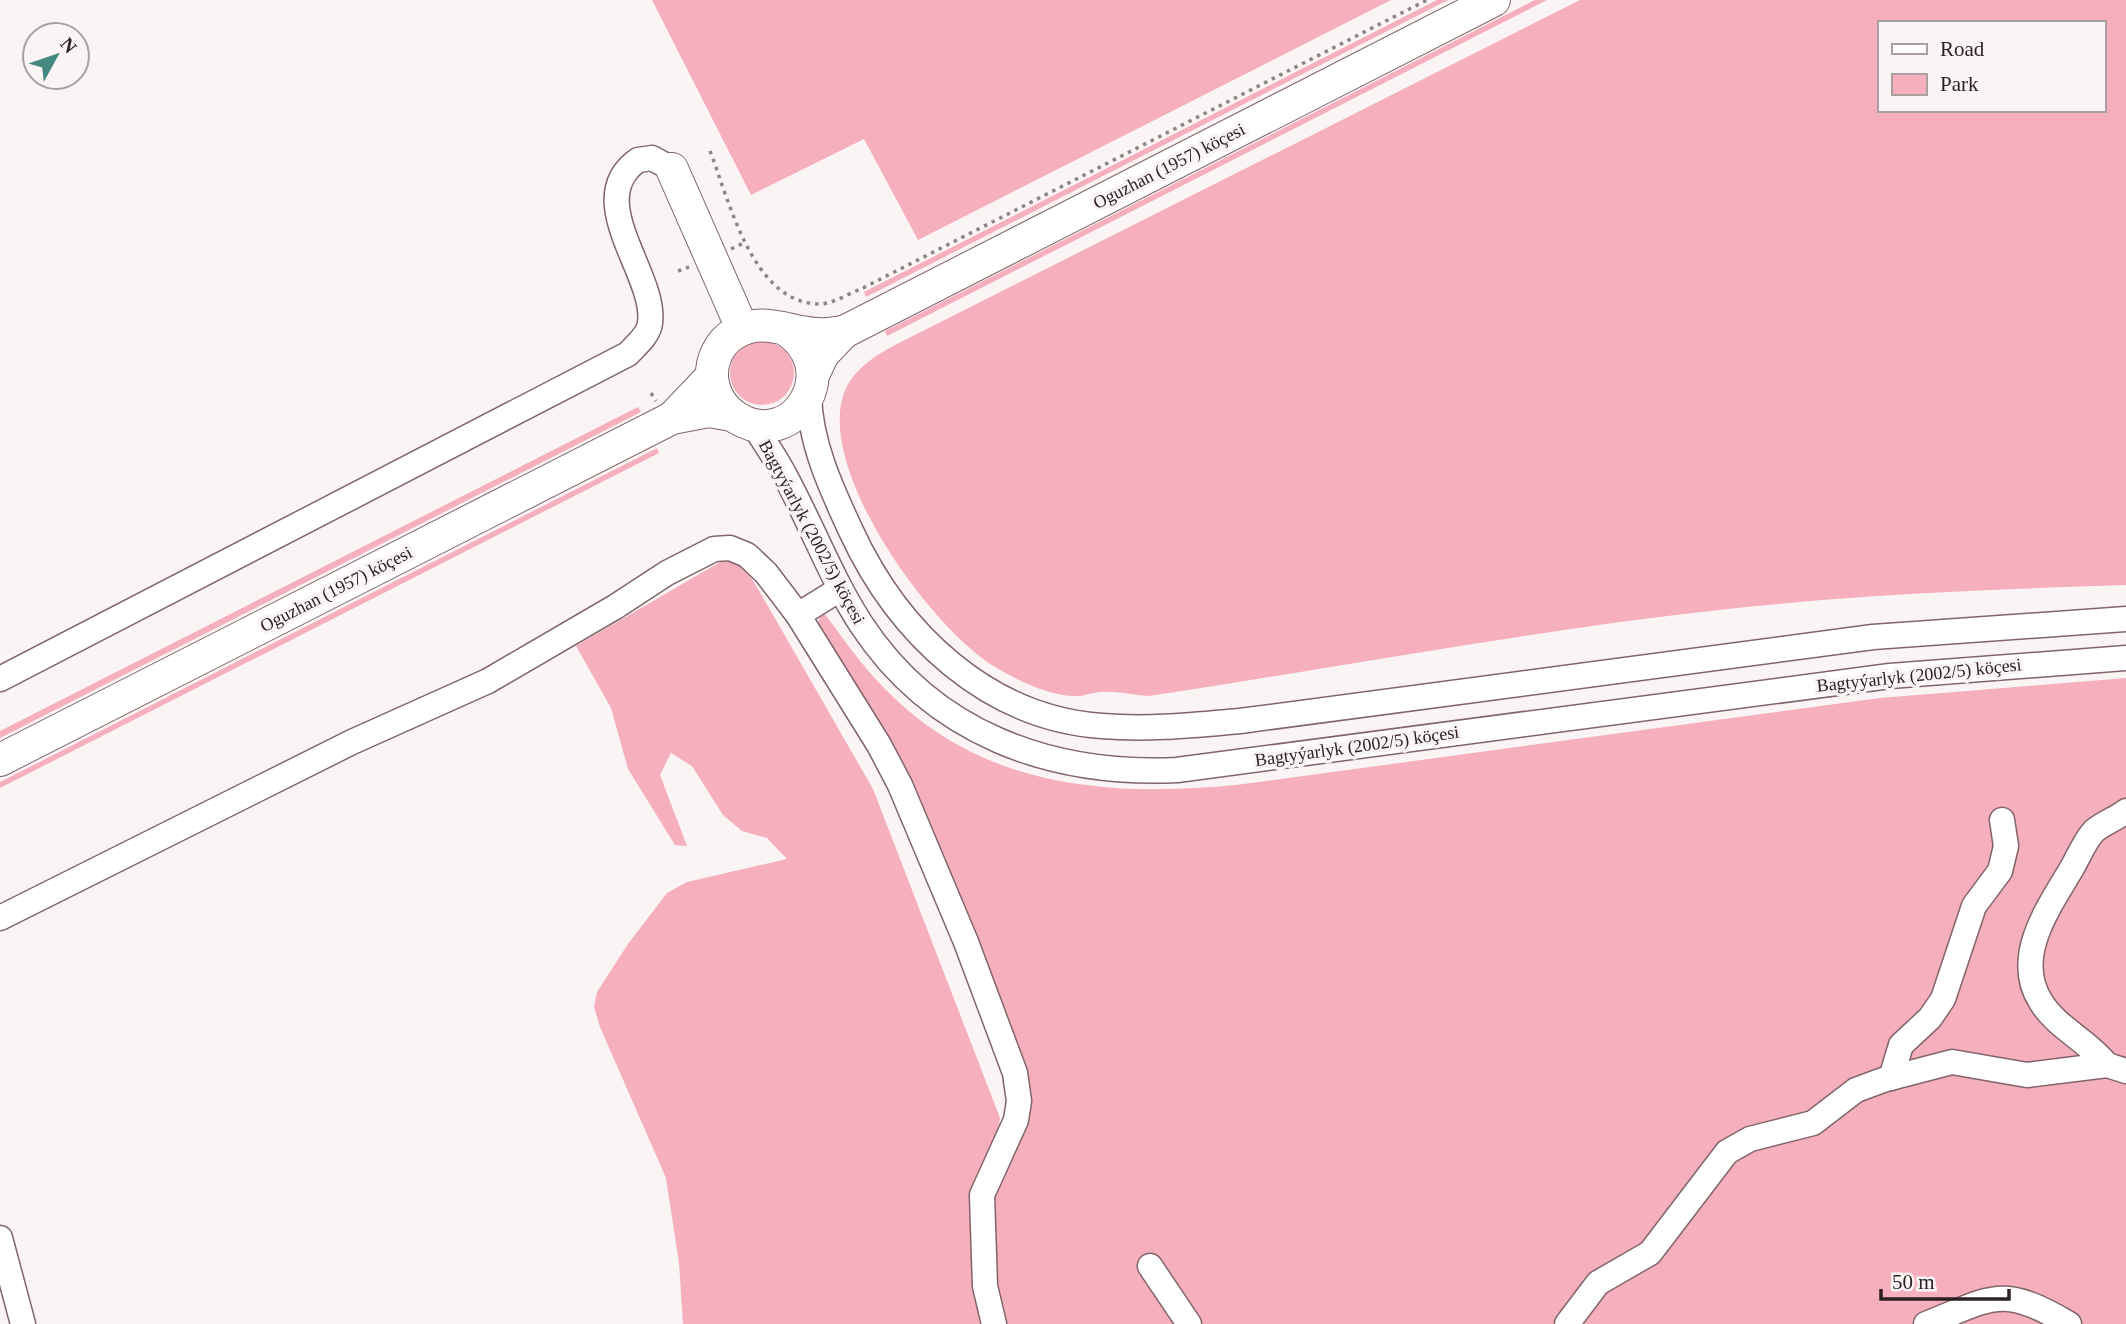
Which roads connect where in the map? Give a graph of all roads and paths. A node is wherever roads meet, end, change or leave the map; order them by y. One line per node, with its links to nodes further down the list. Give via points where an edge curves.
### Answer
1 (1427, 0): 3 (path, via 829,302 792,297 766,278 749,249)
2 (1494, 0): 7 (main road, Oguzhan (1957) köçesi)
3 (710, 151)
4 (672, 169): 5 (main road); 16 (street, via 652,158 638,160 623,176 617,201 650,324 628,354)
5 (742, 328): 6 (main road, Oguzhan (1957) köçesi); 8 (main road, Oguzhan (1957) köçesi, via 722,344)
6 (783, 328): 7 (main road, Oguzhan (1957) köçesi, via 817,334); 9 (main road, via 802,342 812,362)
7 (844, 332): 9 (main road, Oguzhan (1957) köçesi, via 823,354)
8 (712, 376): 10 (main road, Oguzhan (1957) köçesi); 11 (main road, via 718,398)
9 (811, 384): 11 (main road, Oguzhan (1957) köçesi, via 786,420 764,425); 14 (street, Bagtyýarlyk (2002/5) köçesi, via 816,441 834,493 860,550 901,613 954,669 1027,710 1070,722 1151,727 1240,721 1873,637)
10 (672, 418): 11 (main road, Oguzhan (1957) köçesi, via 709,411); 17 (main road, Oguzhan (1957) köçesi)
11 (743, 420): 12 (street, Bagtyýarlyk (2002/5) köçesi, via 784,474)
12 (840, 589): 13 (street); 15 (street, Bagtyýarlyk (2002/5) köçesi, via 885,655 943,710 1035,756 1100,768 1167,770 1254,761 1890,676)
13 (799, 615): 20 (street, via 747,555 730,548 714,550 667,573 488,681 352,742); 26 (street, via 900,785 1015,1073 1016,1121 982,1195 985,1286)
14 (2126, 619)
15 (2126, 657)
16 (0, 679)
17 (0, 760)
18 (2126, 811): 21 (street, via 2095,830 2085,843 2037,929 2031,954 2040,1001 2055,1019)
19 (2002, 820): 22 (street, via 2006,846 2000,871 1974,906 1943,999 1901,1045)
20 (0, 919)
21 (2116, 1068): 22 (street, via 2027,1075 1952,1062)
22 (1891, 1078): 28 (street, via 1856,1090 1813,1123 1750,1139 1731,1149 1650,1253 1598,1283)
23 (0, 1238): 25 (street)
24 (1150, 1266): 27 (street)
25 (23, 1324)
26 (994, 1324)
27 (1189, 1324)
28 (1567, 1324)
29 (1926, 1324): 30 (street, via 2003,1297 2038,1306)
30 (2069, 1324)

